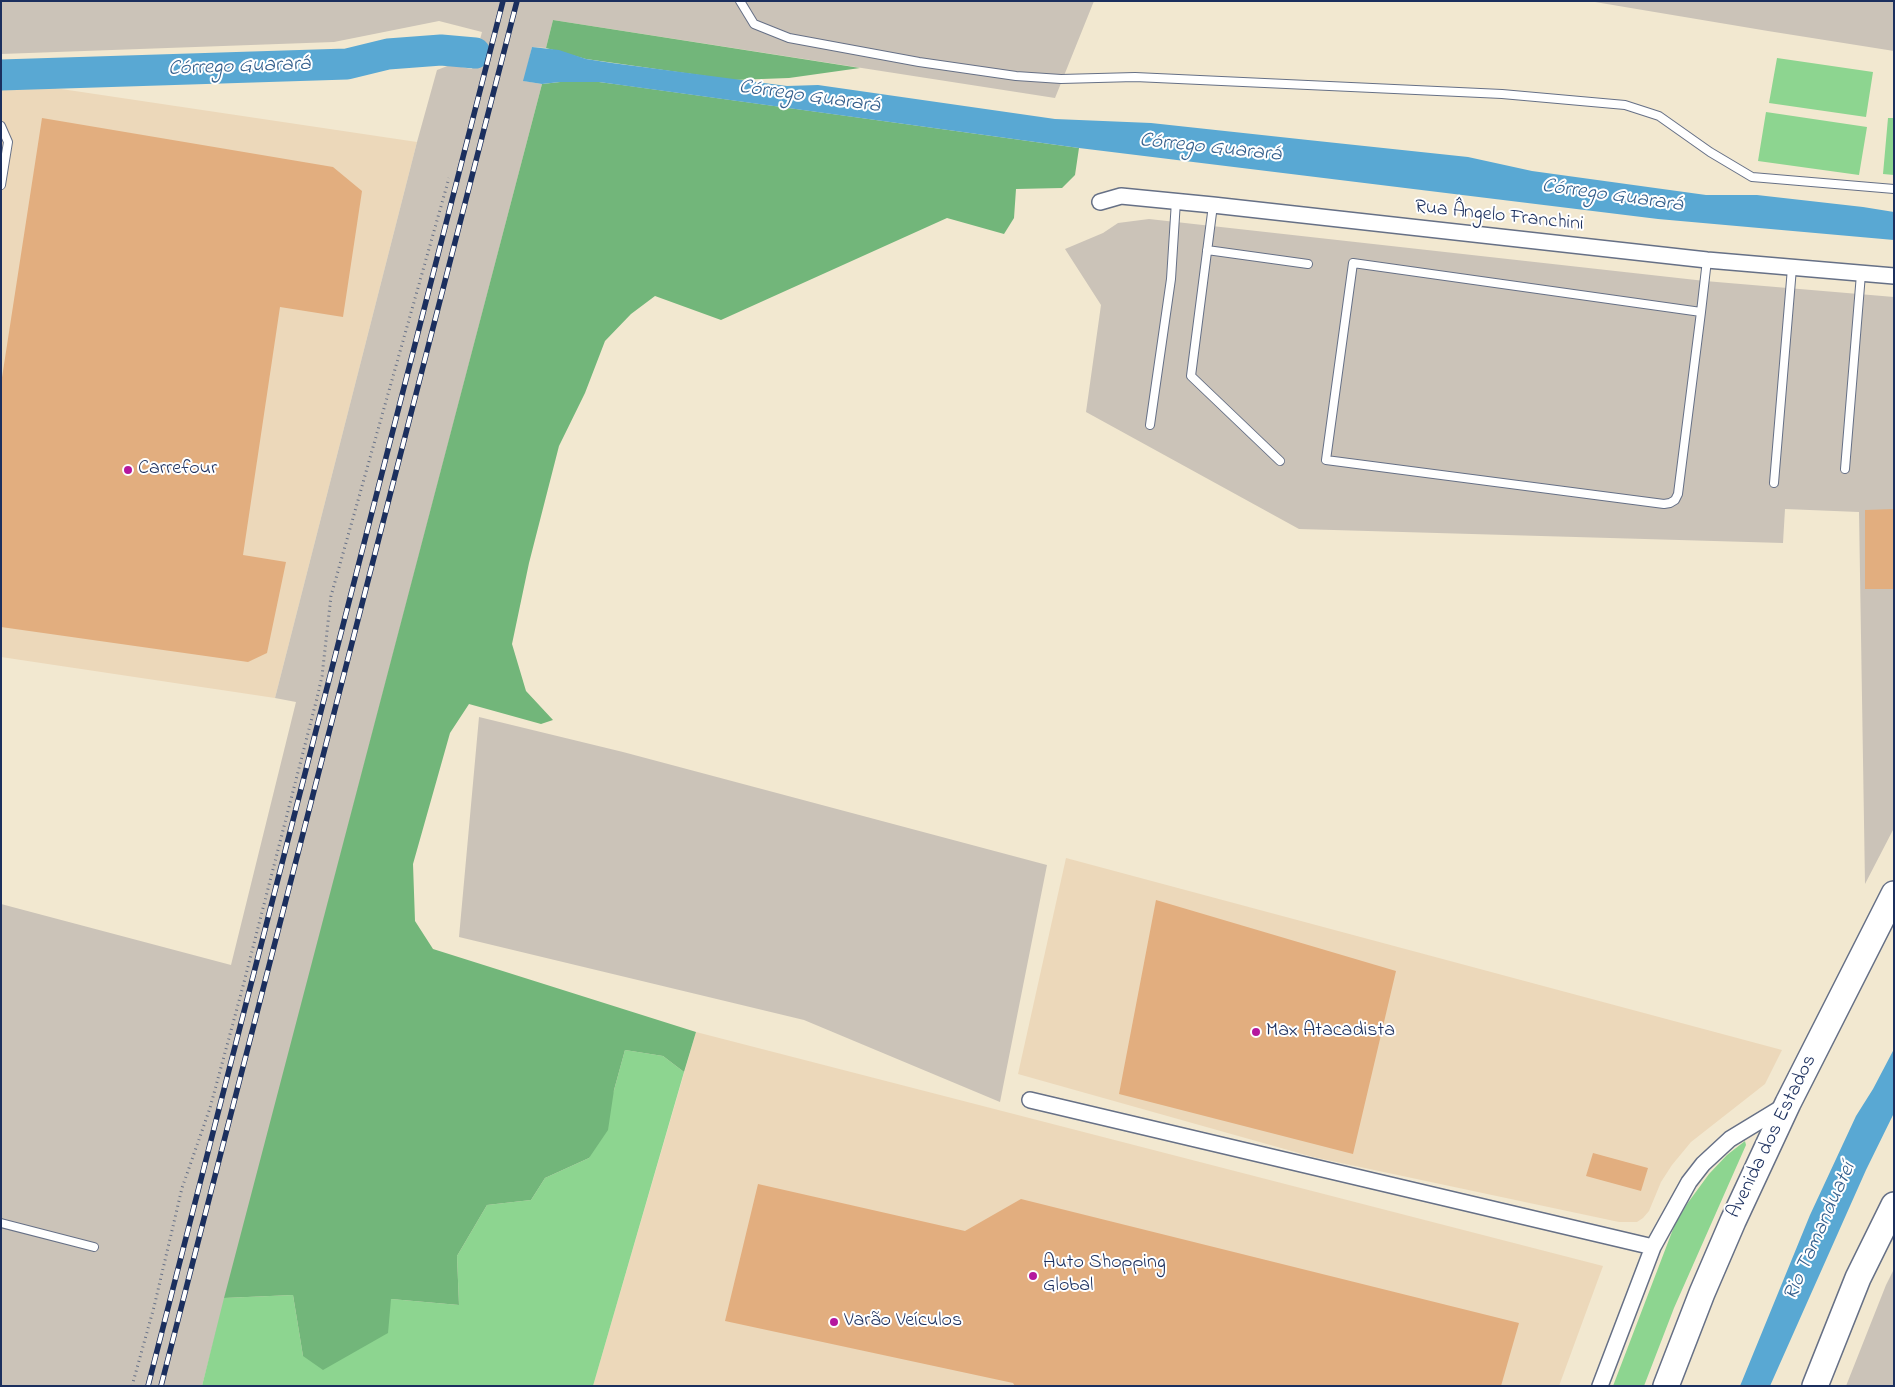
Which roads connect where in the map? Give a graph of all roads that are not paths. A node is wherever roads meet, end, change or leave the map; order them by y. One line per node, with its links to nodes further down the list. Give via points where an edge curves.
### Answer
1 (740, 1): 4 (lane, via 754,24 789,38 1016,76 1165,78 1502,94 1625,105 1658,116 1752,177)
2 (1, 126): 3 (lane, via 8,142)
3 (1, 185)
4 (1894, 189)
5 (1176, 201): 6 (street, Rua Ângelo Franchini, via 1121,196); 7 (street, Rua Ângelo Franchini); 15 (lane, via 1171,279)
6 (1100, 202)
7 (1213, 205): 8 (lane); 9 (street, Rua Ângelo Franchini)
8 (1207, 250): 10 (lane); 16 (lane, via 1191,376)
9 (1707, 260): 11 (street, Rua Ângelo Franchini); 14 (lane)
10 (1308, 264)
11 (1792, 268): 12 (street, Rua Ângelo Franchini); 18 (lane)
12 (1861, 274): 13 (street, Rua Ângelo Franchini); 17 (lane)
13 (1894, 276)
14 (1701, 312): 14 (lane, via 1678,494 1670,503 1326,460 1353,264)
15 (1150, 426)
16 (1280, 461)
17 (1845, 469)
18 (1774, 483)
19 (1894, 894): 21 (highway, Avenida dos Estados)
20 (1030, 1100): 25 (street)
21 (1788, 1104): 25 (street, via 1730,1139 1703,1164 1689,1182); 27 (highway, Avenida dos Estados, via 1733,1221)
22 (1894, 1205): 28 (highway, via 1858,1278)
23 (1, 1223): 24 (lane)
24 (94, 1247)
25 (1653, 1247): 26 (street)
26 (1600, 1386)
27 (1666, 1386)
28 (1815, 1386)

